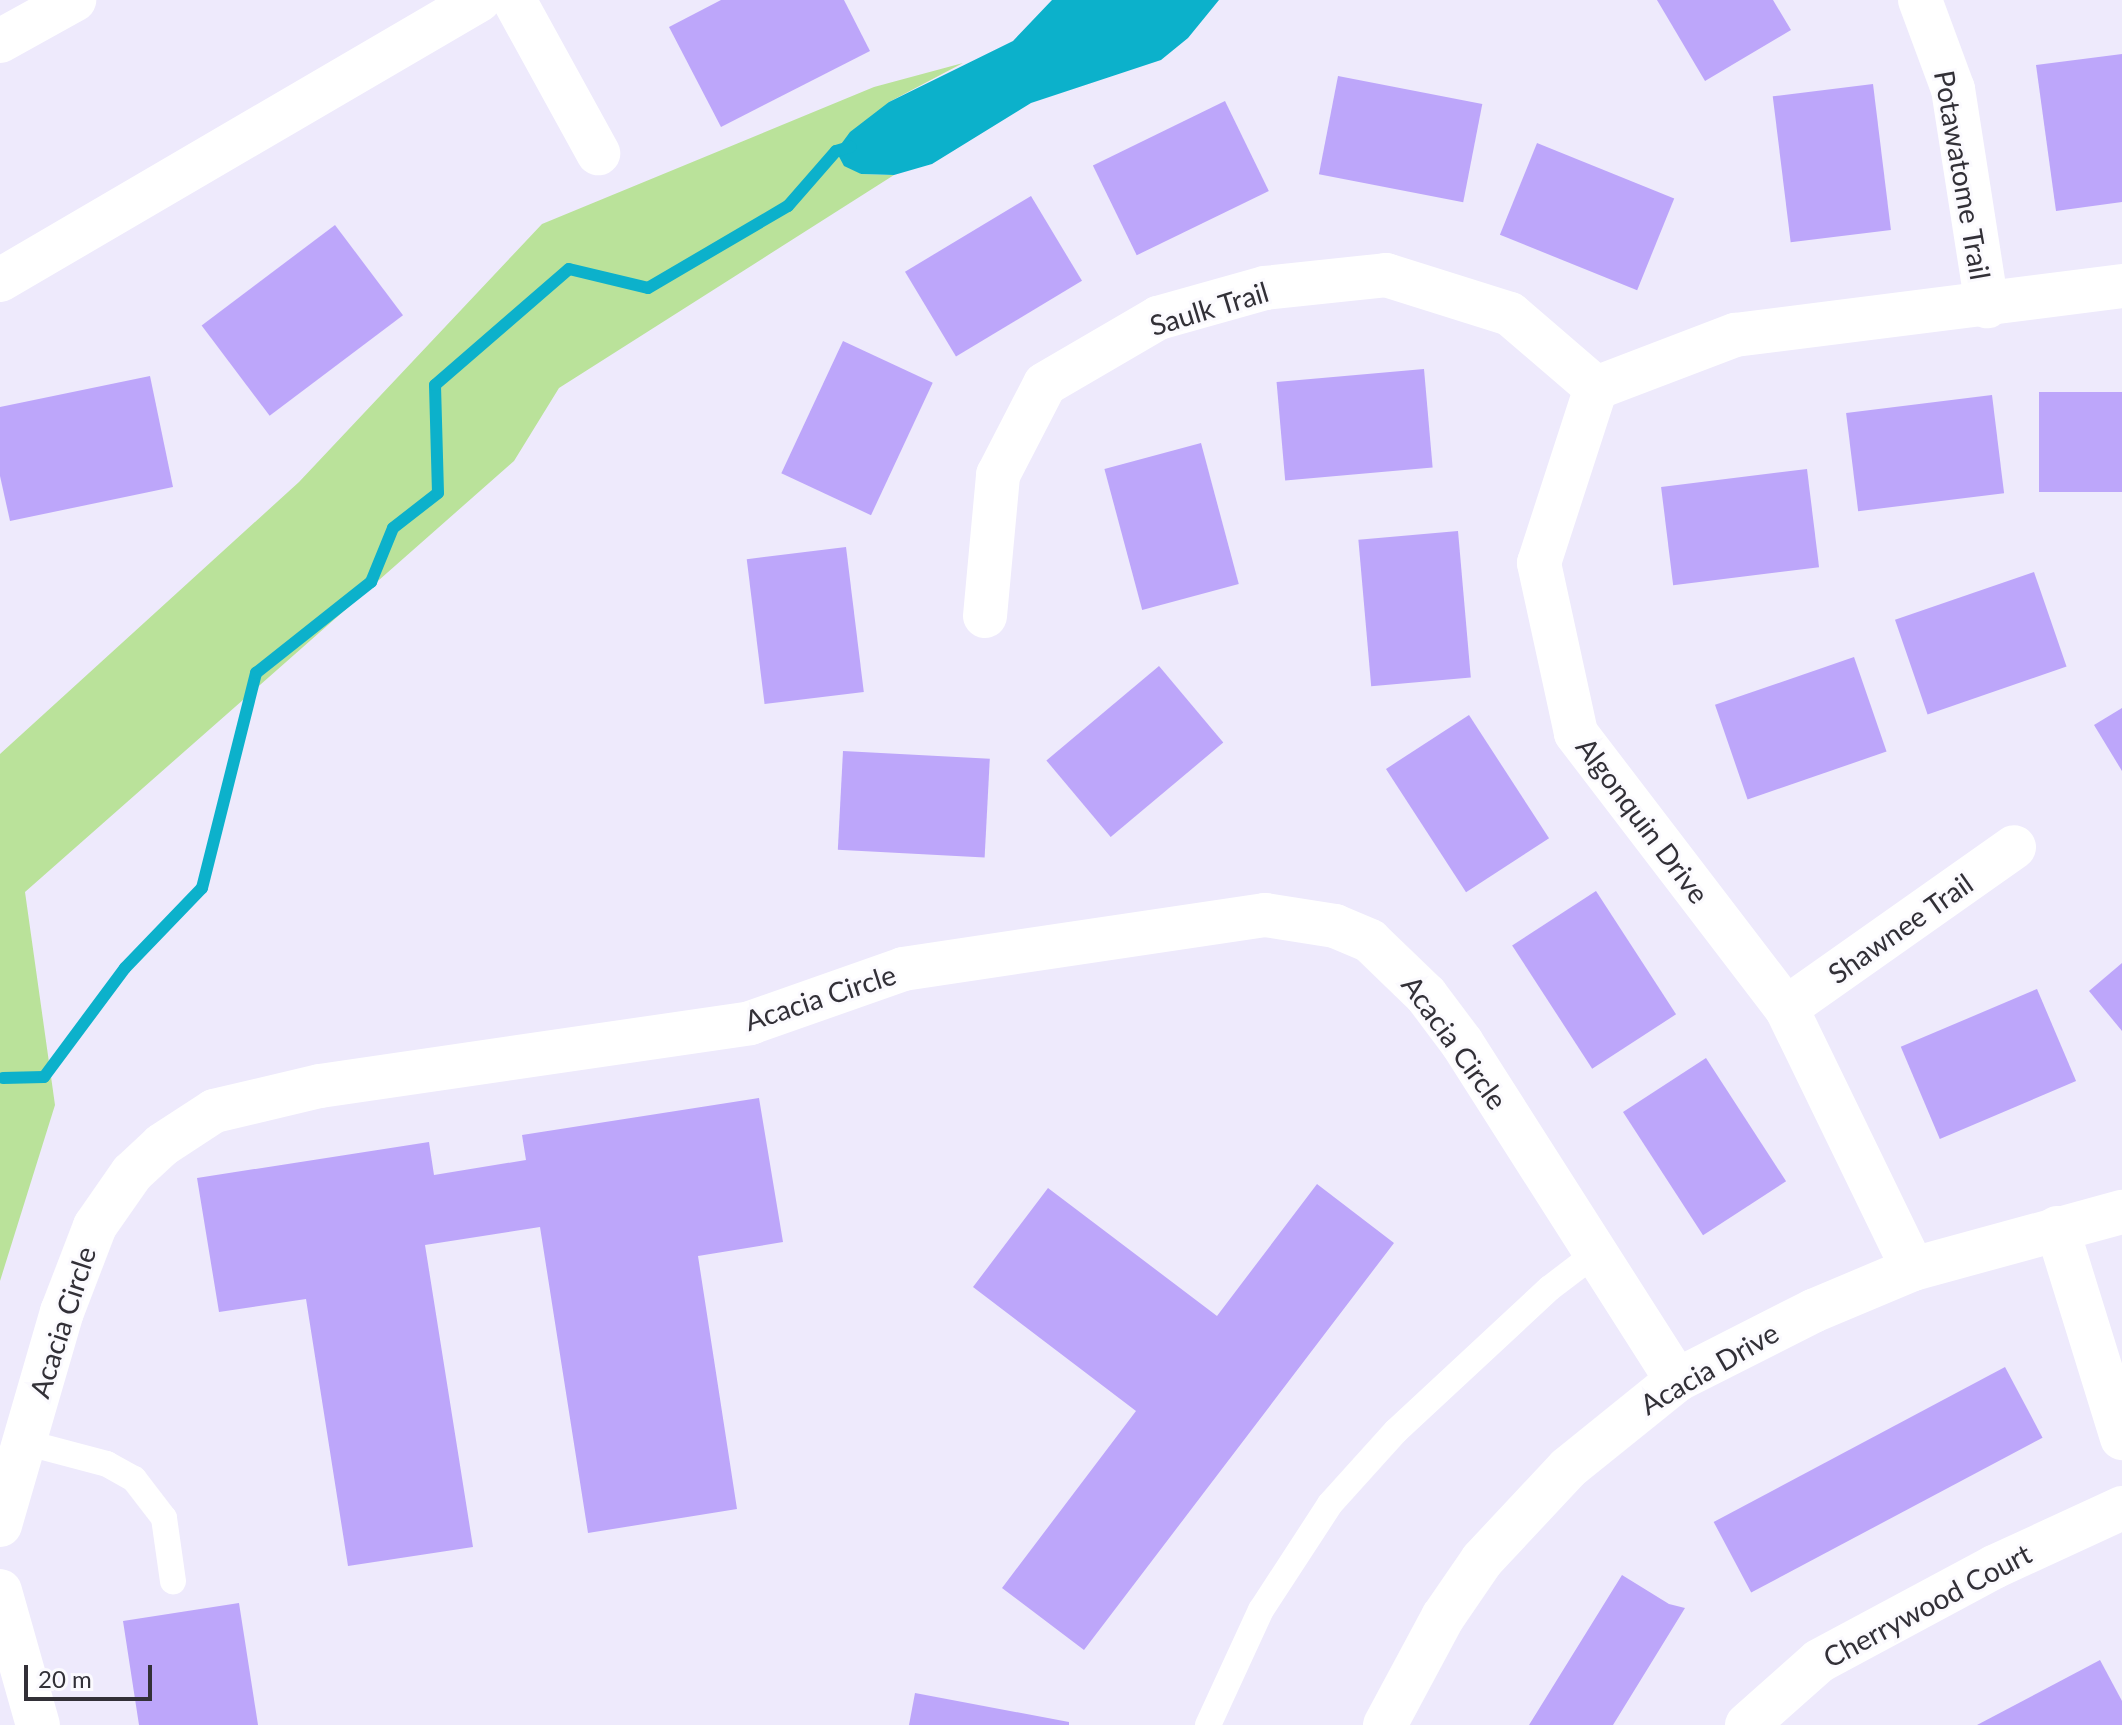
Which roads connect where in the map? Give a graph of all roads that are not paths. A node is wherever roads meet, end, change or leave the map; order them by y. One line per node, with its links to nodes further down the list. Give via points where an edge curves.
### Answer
1 (74, 0): 5 (street)
2 (479, 0): 7 (street)
3 (514, 0): 6 (street)
4 (1920, 0): 9 (street, Potawatome Trail, via 1953,89)
5 (0, 41)
6 (598, 153)
7 (0, 280)
8 (2122, 286): 9 (street)
9 (1987, 306): 10 (street, via 1735,335)
10 (1596, 388): 11 (street, Saulk Trail, via 1510,314 1386,275 1265,288 1158,318 1045,384 998,475); 13 (street, Algonquin Drive, via 1539,563 1576,733)
11 (985, 616)
12 (2014, 847): 13 (street, Shawnee Trail)
13 (1786, 1008): 17 (street, Algonquin Drive)
14 (2122, 1212): 15 (street, Acacia Drive)
15 (2057, 1228): 17 (street, Acacia Drive); 19 (street)
16 (1596, 1253): 18 (street, Acacia Circle); 20 (street, Acacia Circle, via 1462,1043 1395,961 1370,941 1335,926 1277,916 1233,918 903,969 750,1023 320,1086 214,1111 162,1145 132,1173 95,1226 70,1287); 26 (lane, via 1550,1288 1396,1431 1330,1504 1261,1610)
17 (1913, 1269): 18 (street, Acacia Drive, via 1785,1324)
18 (1677, 1380): 27 (street, Acacia Drive, via 1568,1468 1482,1560 1443,1617)
19 (2122, 1438)
20 (24, 1442): 22 (street, Acacia Circle); 23 (lane, via 107,1464 134,1479 164,1518)
21 (2122, 1508): 28 (street, Cherrywood Court, via 1994,1567 1819,1661)
22 (0, 1525)
23 (173, 1581)
24 (0, 1591): 25 (street)
25 (38, 1725)
26 (1208, 1725)
27 (1385, 1725)
28 (1747, 1725)

